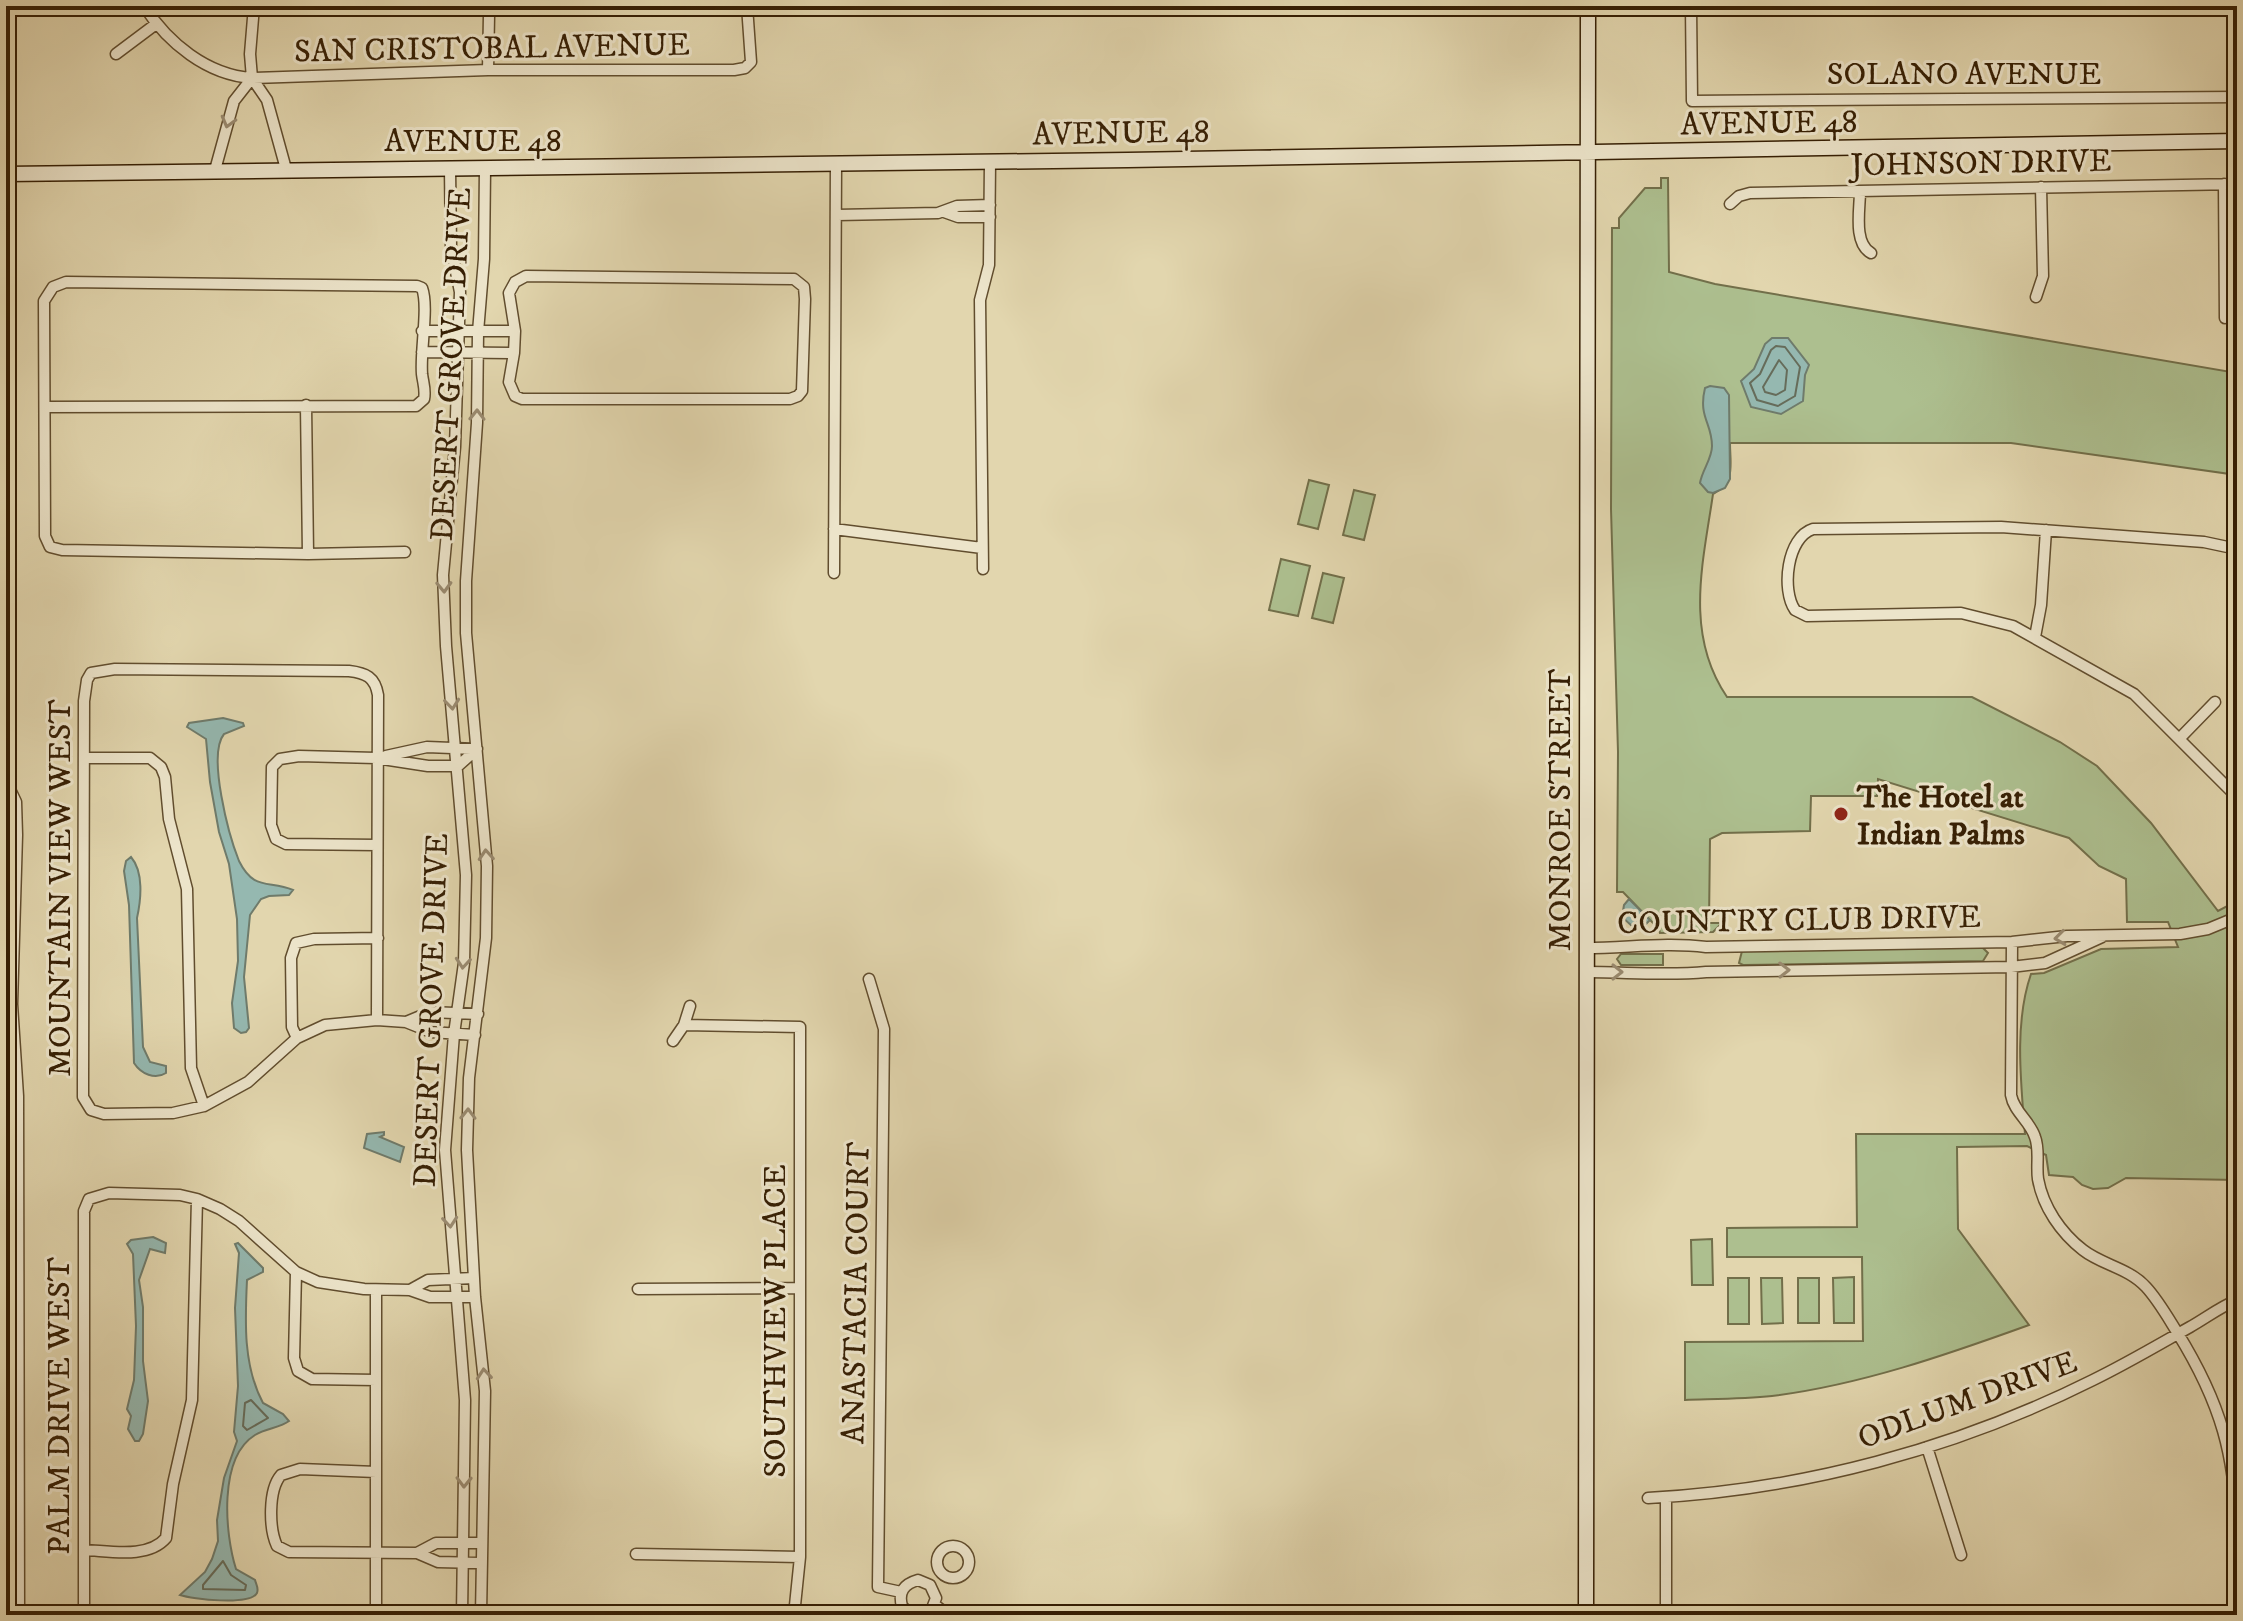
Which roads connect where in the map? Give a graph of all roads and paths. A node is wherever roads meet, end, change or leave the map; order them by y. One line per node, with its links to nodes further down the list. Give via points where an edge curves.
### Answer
1 (144, 6): 7 (street, SAN CRISTOBAL AVENUE)
2 (254, 6): 10 (street)
3 (486, 6): 9 (street)
4 (747, 6): 9 (street, SAN CRISTOBAL AVENUE, via 751,62 745,68)
5 (1588, 6): 13 (main road, MONROE STREET)
6 (1691, 6): 11 (street, SOLANO AVENUE, via 1692,101)
7 (156, 24): 8 (street); 10 (street, SAN CRISTOBAL AVENUE, via 183,52 235,77)
8 (116, 54)
9 (488, 70): 10 (street, SAN CRISTOBAL AVENUE)
10 (252, 78): 16 (street, via 267,100); 19 (street, one-way to 19, via 234,101)
11 (2237, 97)
12 (2237, 141): 13 (main road, AVENUE 48)
13 (1588, 153): 14 (main road, AVENUE 48); 68 (main road, MONROE STREET)
14 (990, 162): 15 (main road, AVENUE 48); 26 (street)
15 (836, 164): 18 (main road, AVENUE 48); 28 (street)
16 (286, 169): 17 (main road, AVENUE 48); 19 (main road, AVENUE 48)
17 (450, 169): 18 (main road, AVENUE 48); 31 (street, DESERT GROVE DRIVE, via 451,247)
18 (485, 169): 32 (street, DESERT GROVE DRIVE)
19 (215, 170): 20 (main road, AVENUE 48)
20 (6, 174)
21 (2224, 184): 22 (street, JOHNSON DRIVE); 23 (street, JOHNSON DRIVE); 34 (street)
22 (2237, 184)
23 (2041, 187): 24 (street, JOHNSON DRIVE); 33 (street, via 2043,276)
24 (1860, 191): 25 (street, JOHNSON DRIVE, via 1750,193); 30 (street, via 1861,241)
25 (1730, 204)
26 (990, 205): 27 (street); 29 (street)
27 (944, 212): 28 (street); 29 (street)
28 (837, 215): 45 (street)
29 (990, 217): 47 (street, via 989,265 980,300)
30 (1871, 253)
31 (460, 292): 32 (street); 37 (street, DESERT GROVE DRIVE)
32 (480, 292): 38 (street, DESERT GROVE DRIVE)
33 (2036, 297)
34 (2225, 318)
35 (422, 331): 37 (street); 39 (street); 44 (street, via 424,293 408,284 66,282 53,287 44,301)
36 (515, 331): 38 (street); 42 (street); 42 (street, via 509,293 526,276 786,277 804,287 804,386 790,399 522,399 509,382)
37 (459, 332): 38 (street); 40 (street, DESERT GROVE DRIVE)
38 (478, 332): 41 (street, DESERT GROVE DRIVE)
39 (422, 352): 40 (street); 43 (street, via 425,396 416,406)
40 (459, 352): 41 (street); 56 (street, DESERT GROVE DRIVE, one-way to 56, via 443,575)
41 (477, 352): 42 (street); 57 (street, DESERT GROVE DRIVE, one-way to 41, via 466,633)
42 (514, 353)
43 (306, 405): 44 (street); 50 (street)
44 (45, 407): 50 (street, via 45,536 50,547)
45 (834, 529): 47 (street); 52 (street)
46 (2046, 530): 48 (street); 53 (street); 53 (street, via 1822,528 1804,532 1795,545 1789,581 1795,610 1807,616 1961,613)
47 (982, 548): 51 (street)
48 (2237, 549)
49 (405, 552): 50 (street)
50 (308, 554)
51 (983, 569)
52 (834, 573)
53 (2035, 637): 55 (street, via 2134,694)
54 (2215, 702): 55 (street)
55 (2180, 738): 62 (street)
56 (456, 747): 57 (street); 59 (street); 60 (street, DESERT GROVE DRIVE)
57 (477, 749): 60 (street); 74 (street, DESERT GROVE DRIVE, one-way to 57, via 487,866)
58 (84, 758): 59 (street, MOUNTAIN VIEW WEST, via 85,690 97,670 361,672 376,685); 82 (street, via 150,758 165,777 169,819 187,889 191,1068); 82 (street, MOUNTAIN VIEW WEST, via 83,1097 91,1110 104,1114 173,1113)
59 (376, 758): 60 (street); 63 (street); 63 (street, via 280,759 272,767 271,825 276,839 286,844)
60 (458, 766): 73 (street, DESERT GROVE DRIVE, one-way to 73, via 466,875)
61 (6, 781): 116 (street, via 16,802 17,835 12,1004 18,1096)
62 (2237, 797)
63 (377, 845): 66 (street)
64 (2237, 917): 65 (street, COUNTRY CLUB DRIVE, via 2194,933)
65 (2108, 935): 67 (street, COUNTRY CLUB DRIVE, one-way to 67); 69 (street, COUNTRY CLUB DRIVE, via 2045,963)
66 (378, 938): 75 (street); 80 (street, via 296,943 291,958 292,1027)
67 (2012, 942): 68 (street, COUNTRY CLUB DRIVE); 69 (street)
68 (1586, 948): 70 (main road, MONROE STREET)
69 (2011, 967): 70 (street, COUNTRY CLUB DRIVE, one-way to 69, via 1676,975); 94 (street, via 2011,1095 2034,1134 2045,1203 2080,1248 2143,1284)
70 (1586, 972): 125 (main road, MONROE STREET)
71 (869, 979): 113 (street, ANASTACIA COURT, via 884,1029 878,1587)
72 (690, 1006): 77 (street)
73 (457, 1013): 74 (street); 76 (street, via 430,1012); 78 (street, DESERT GROVE DRIVE)
74 (478, 1014): 79 (street, DESERT GROVE DRIVE)
75 (377, 1020): 76 (street); 80 (street, via 325,1025)
76 (406, 1022): 78 (street)
77 (684, 1025): 81 (street); 87 (street, SOUTHVIEW PLACE, via 800,1027)
78 (454, 1034): 79 (street); 86 (street, DESERT GROVE DRIVE, one-way to 86, via 445,1150)
79 (475, 1035): 85 (street, DESERT GROVE DRIVE, one-way to 79, via 467,1150)
80 (297, 1038): 82 (street, via 248,1082)
81 (673, 1041)
82 (204, 1106)
83 (197, 1199): 84 (street, via 239,1221); 103 (street, via 192,1400 166,1538 144,1551); 103 (street, PALM DRIVE WEST, via 109,1193 89,1199 84,1211)
84 (296, 1272): 89 (street, via 335,1286); 95 (street, via 298,1371 312,1379)
85 (474, 1278): 86 (street); 92 (street, DESERT GROVE DRIVE)
86 (455, 1279): 90 (street, via 428,1280); 91 (street, DESERT GROVE DRIVE)
87 (800, 1288): 88 (street); 108 (street, SOUTHVIEW PLACE)
88 (638, 1289)
89 (376, 1290): 90 (street); 95 (street)
90 (410, 1290): 91 (street)
91 (457, 1297): 92 (street); 101 (street, DESERT GROVE DRIVE, one-way to 101, via 465,1400)
92 (475, 1297): 102 (street, DESERT GROVE DRIVE, one-way to 92, via 485,1391)
93 (2237, 1300): 94 (street, ODLUM DRIVE)
94 (2178, 1333): 96 (street, ODLUM DRIVE, via 2056,1397); 100 (street, via 2211,1394 2227,1440)
95 (376, 1380): 97 (street)
96 (1927, 1447): 98 (street, ODLUM DRIVE, via 1801,1481); 107 (street)
97 (376, 1472): 104 (street); 104 (street, via 287,1471 273,1488 272,1530 277,1546 289,1552)
98 (1666, 1497): 99 (street, ODLUM DRIVE); 126 (street)
99 (1648, 1498)
100 (2237, 1540)
101 (463, 1542): 102 (street); 105 (street, via 436,1543); 109 (street, DESERT GROVE DRIVE)
102 (480, 1543): 110 (street, DESERT GROVE DRIVE)
103 (85, 1550): 117 (street, PALM DRIVE WEST)
104 (377, 1553): 105 (street); 118 (street)
105 (417, 1553): 109 (street, via 438,1562)
106 (636, 1554): 108 (street)
107 (1961, 1555)
108 (800, 1557): 121 (street, SOUTHVIEW PLACE)
109 (462, 1563): 110 (street); 119 (street, DESERT GROVE DRIVE)
110 (480, 1563): 120 (street, DESERT GROVE DRIVE)
111 (941, 1573): 112 (street)
112 (930, 1585): 113 (street, via 918,1580); 115 (street)
113 (901, 1592): 122 (street, ANASTACIA COURT, via 902,1606)
114 (2237, 1593): 127 (street)
115 (935, 1605): 123 (street); 124 (street)
116 (19, 1615)
117 (84, 1615)
118 (376, 1615)
119 (462, 1615)
120 (481, 1615)
121 (794, 1615)
122 (911, 1615)
123 (925, 1615)
124 (948, 1615)
125 (1586, 1615)
126 (1666, 1615)
127 (2237, 1615)

